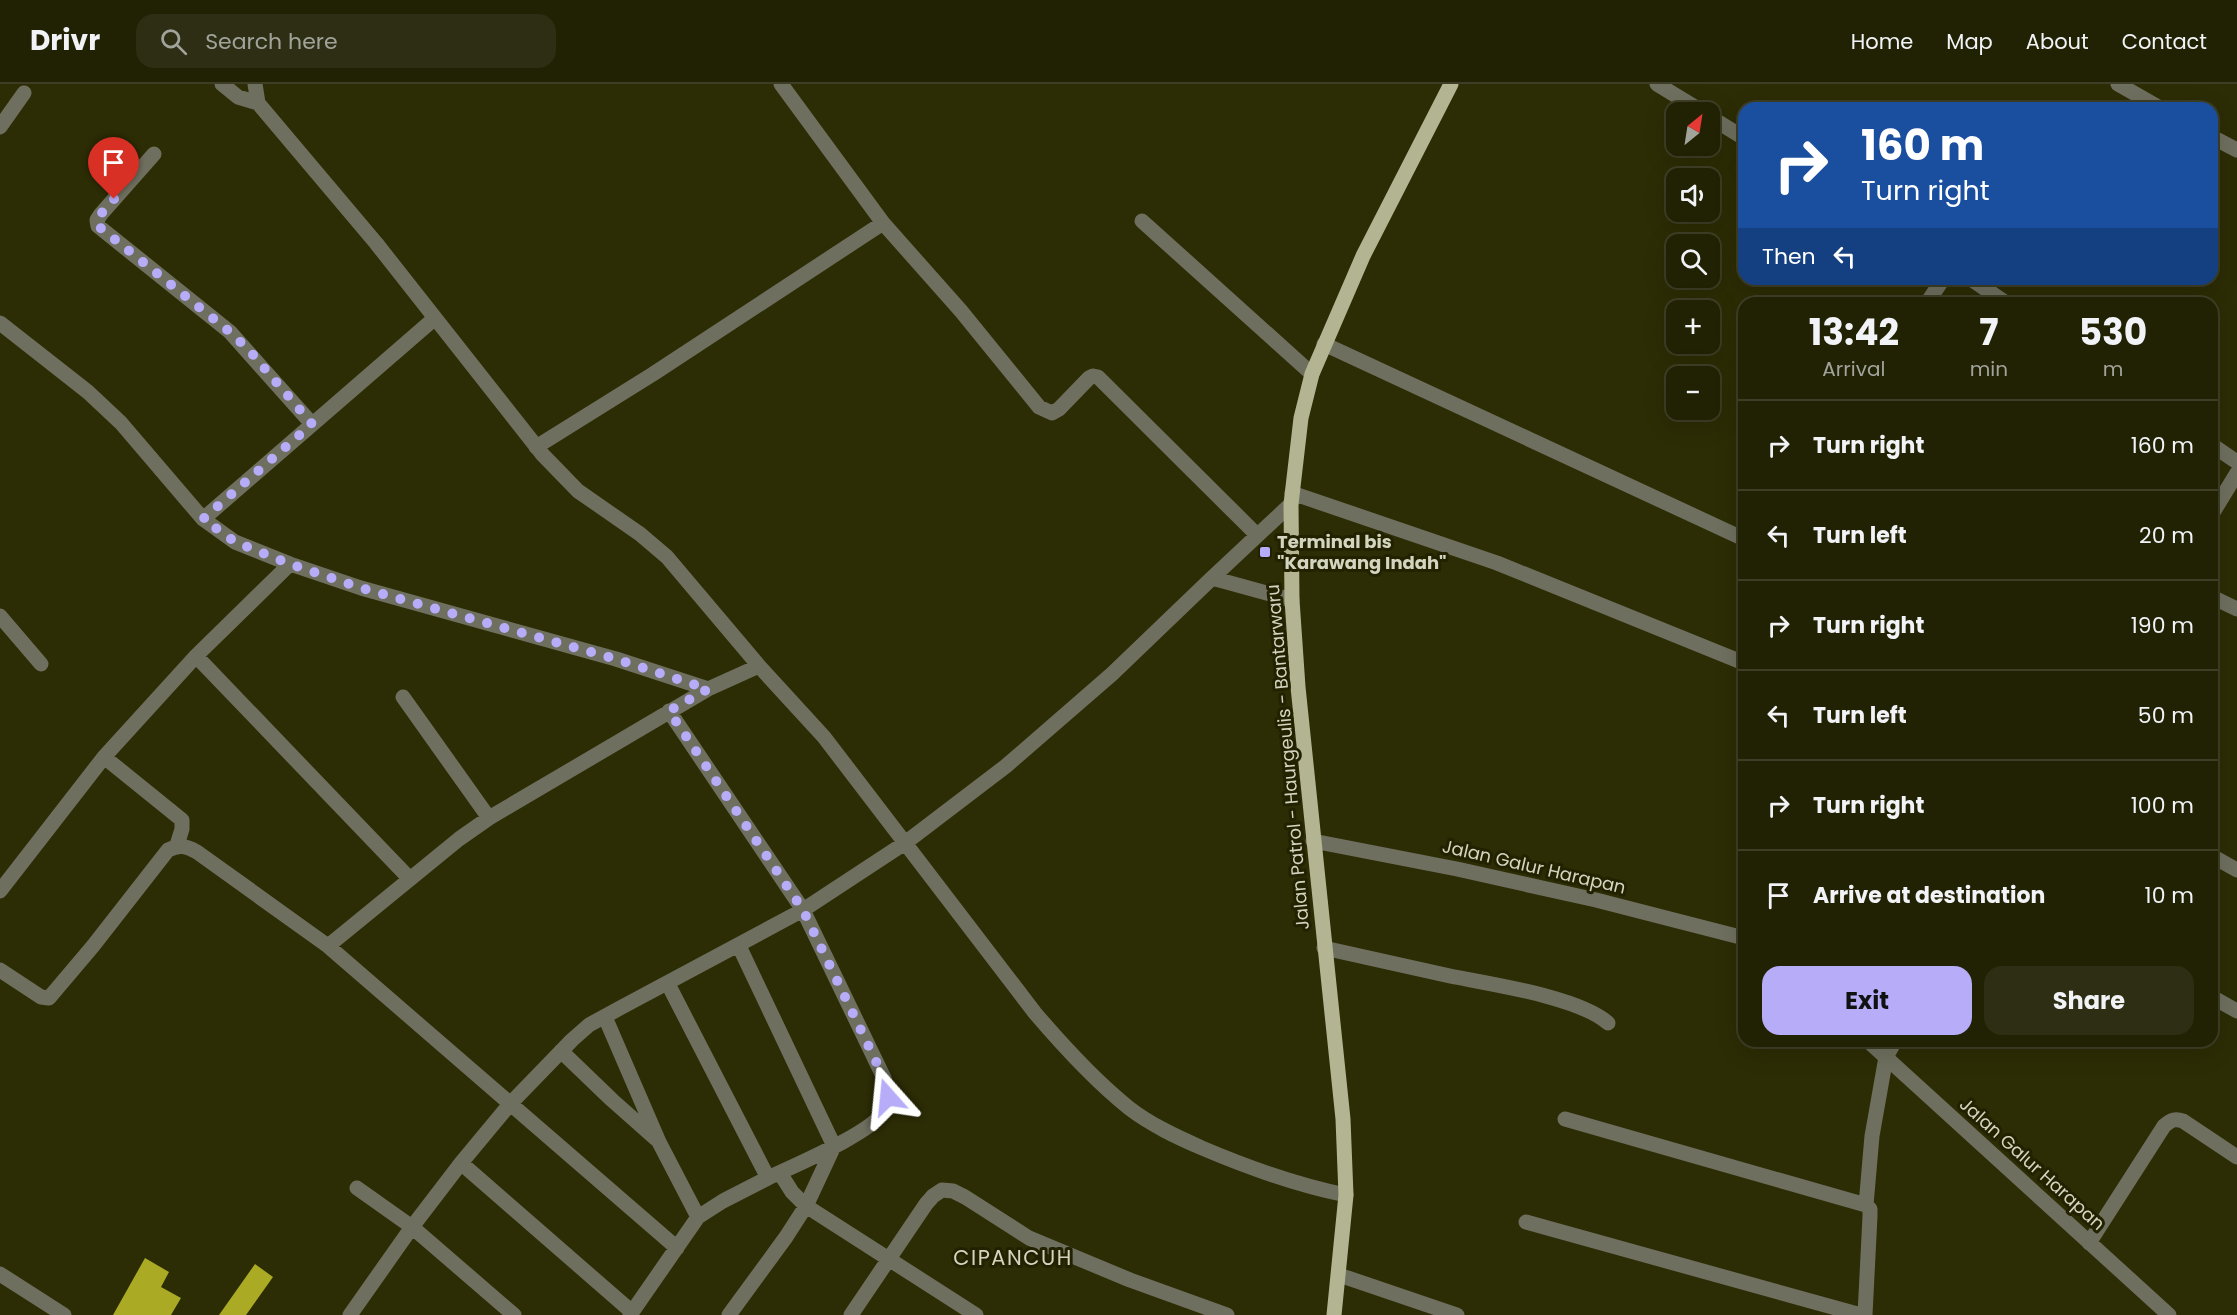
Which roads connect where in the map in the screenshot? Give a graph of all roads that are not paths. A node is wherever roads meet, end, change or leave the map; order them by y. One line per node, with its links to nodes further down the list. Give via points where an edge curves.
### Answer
1 (222, 84): 10 (street, via 238,97)
2 (255, 84): 10 (street)
3 (781, 84): 18 (street)
4 (1451, 84): 23 (main road, Jalan Patrol - Haurgeulis - Bantarwaru)
5 (1658, 84): 8 (street)
6 (2118, 84): 9 (street)
7 (24, 93): 12 (street)
8 (1687, 102)
9 (2150, 102)
10 (258, 103): 21 (street)
11 (1720, 123): 13 (street)
12 (0, 127)
13 (1738, 134)
14 (2218, 140): 15 (street)
15 (2237, 150)
16 (154, 154): 25 (street, via 101,214 98,226 230,332)
17 (1142, 221): 24 (street)
18 (883, 223): 26 (street); 34 (street, via 1039,406 1052,412 1059,409 1089,378 1098,377)
19 (1980, 285): 20 (street)
20 (1997, 297)
21 (435, 318): 25 (street); 26 (street)
22 (0, 323): 33 (street, via 121,423)
23 (1324, 344): 24 (main road, Jalan Patrol - Haurgeulis - Bantarwaru); 35 (street)
24 (1312, 374): 31 (main road, Jalan Patrol - Haurgeulis - Bantarwaru, via 1301,418)
25 (312, 424): 33 (street)
26 (536, 447): 45 (street, via 578,491 667,557)
27 (2218, 449): 28 (street)
28 (2237, 462)
29 (2237, 473): 30 (street)
30 (2232, 492): 32 (street)
31 (1291, 498): 34 (street); 38 (main road, Jalan Patrol - Haurgeulis - Bantarwaru); 43 (street, via 1497,563)
32 (2218, 507)
33 (203, 519): 36 (street, via 235,542)
34 (1257, 535): 37 (street)
35 (1738, 536)
36 (290, 564): 42 (street); 46 (street)
37 (1212, 578): 38 (street); 52 (street, via 1042,735)
38 (1292, 600): 51 (main road, Jalan Patrol - Haurgeulis - Bantarwaru)
39 (2218, 600): 40 (street)
40 (2237, 609)
41 (0, 616): 44 (street)
42 (196, 656): 49 (street); 56 (street)
43 (1738, 661)
44 (41, 664)
45 (759, 666): 46 (street); 52 (street, via 837,752)
46 (708, 689): 48 (street)
47 (404, 697): 50 (street)
48 (669, 711): 50 (street); 58 (street)
49 (104, 757): 53 (street, via 182,820); 57 (street)
50 (489, 818): 56 (street)
51 (1313, 841): 59 (street, Jalan Galur Harapan, via 1596,900); 62 (main road, Jalan Patrol - Haurgeulis - Bantarwaru)
52 (905, 843): 58 (street); 81 (street, via 1042,1022 1130,1109 1180,1138 1248,1167)
53 (177, 845): 60 (street, via 197,852); 63 (street, via 158,862 53,996 40,997)
54 (2218, 859): 55 (street)
55 (2237, 870)
56 (410, 879): 60 (street)
57 (0, 891)
58 (803, 910): 61 (street); 76 (street, via 884,1078 888,1097 876,1122)
59 (1738, 936)
60 (328, 946): 73 (street)
61 (739, 946): 64 (street); 76 (street)
62 (1324, 948): 68 (street, via 1582,1007); 81 (main road, Jalan Patrol - Haurgeulis - Bantarwaru, via 1343,1119)
63 (0, 970)
64 (668, 984): 67 (street); 79 (street)
65 (2218, 1000): 66 (street)
66 (2237, 1011)
67 (605, 1017): 71 (street); 75 (street)
68 (1608, 1023)
69 (1875, 1047): 72 (street, Jalan Galur Harapan)
70 (1892, 1047): 72 (street)
71 (561, 1051): 73 (street); 75 (street)
72 (1886, 1057): 82 (street, via 1872,1136); 87 (street, Jalan Galur Harapan)
73 (510, 1104): 78 (street); 88 (street)
74 (1565, 1119): 82 (street)
75 (659, 1142): 84 (street)
76 (834, 1146): 79 (street); 83 (street)
77 (2237, 1157): 87 (street, via 2183,1121 2170,1120)
78 (461, 1163): 86 (street); 92 (street)
79 (774, 1175): 83 (street); 84 (street)
80 (357, 1188): 86 (street)
81 (1346, 1195): 91 (main road, Jalan Patrol - Haurgeulis - Bantarwaru)
82 (1866, 1205): 102 (street, via 1870,1216)
83 (806, 1206): 89 (street); 96 (street)
84 (698, 1217): 88 (street)
85 (1526, 1222): 102 (street)
86 (412, 1227): 94 (street); 95 (street)
87 (2089, 1243): 103 (street, Jalan Galur Harapan)
88 (677, 1248): 92 (street)
89 (889, 1259): 97 (street); 98 (street); 99 (street, via 933,1196 942,1190 953,1191 1029,1238)
90 (0, 1274): 93 (street)
91 (1339, 1275): 100 (main road, Jalan Patrol - Haurgeulis - Bantarwaru); 101 (street)
92 (631, 1313)
93 (64, 1315)
94 (351, 1315)
95 (514, 1315)
96 (729, 1315)
97 (851, 1315)
98 (976, 1315)
99 (1227, 1315)
100 (1334, 1315)
101 (1457, 1315)
102 (1863, 1315)
103 (2169, 1315)

